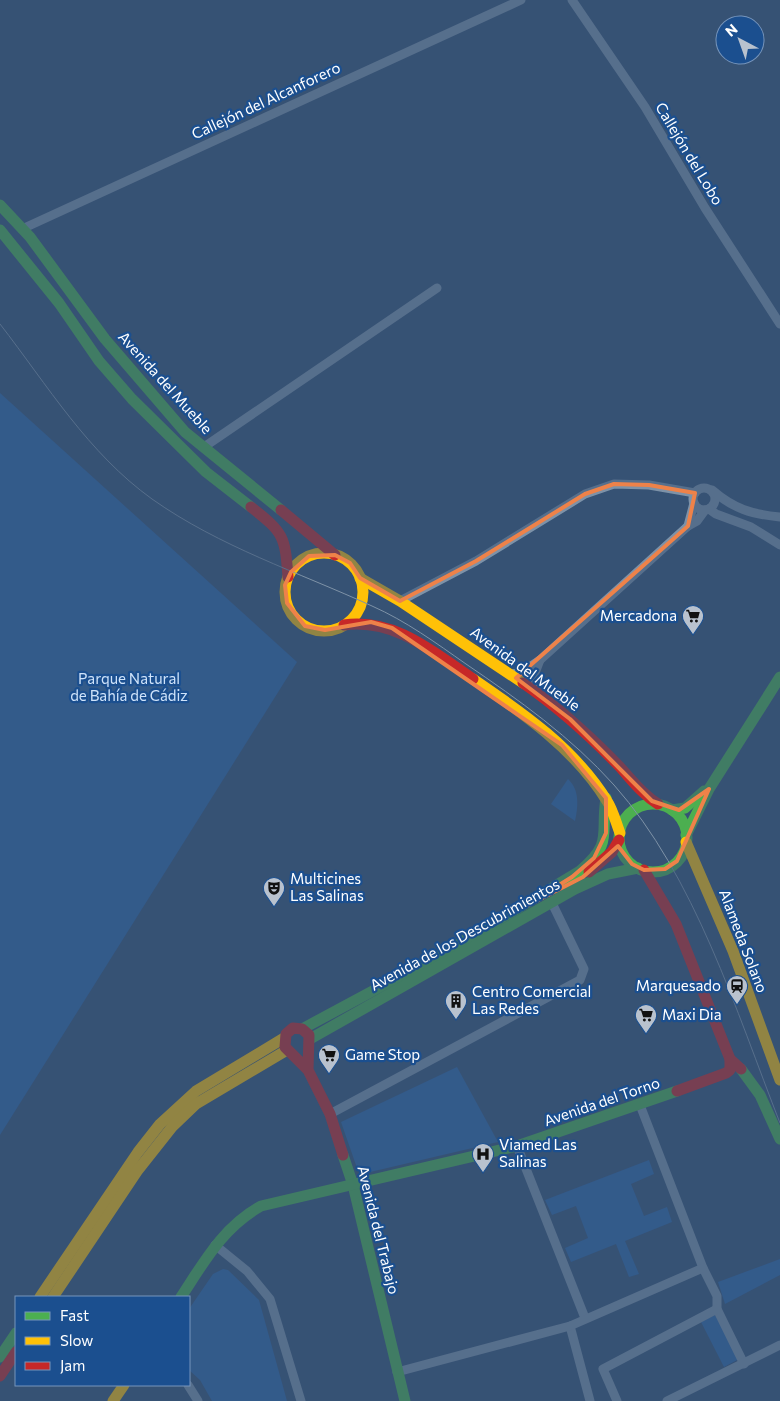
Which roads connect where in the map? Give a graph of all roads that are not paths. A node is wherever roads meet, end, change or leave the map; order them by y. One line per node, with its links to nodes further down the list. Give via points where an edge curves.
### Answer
1 (521, 0): 4 (street, Callejón del Alcanforero)
2 (572, 0): 7 (street, Callejón del Lobo, via 644,107)
3 (0, 205): 4 (main road, Avenida del Mueble)
4 (22, 229): 8 (main road, Avenida del Mueble, via 139,381)
5 (0, 230): 19 (main road, via 59,303 99,361 132,399 206,472 274,525 286,545)
6 (438, 288): 8 (street)
7 (780, 324)
8 (204, 447): 18 (main road, Avenida del Mueble)
9 (712, 490): 10 (street, via 704,487); 12 (street); 13 (street, via 715,503)
10 (695, 493): 11 (street); 21 (street, via 649,485 614,484 585,494 476,561)
11 (694, 503): 13 (street); 15 (street)
12 (728, 504): 14 (street); 16 (street)
13 (707, 509): 15 (street); 16 (street)
14 (780, 517)
15 (688, 526): 23 (street)
16 (751, 527): 17 (street)
17 (780, 545)
18 (335, 555): 19 (main road, via 309,556 293,568); 20 (main road, via 350,563)
19 (288, 577): 22 (main road, via 285,585 287,603 297,620 320,630)
20 (360, 578): 21 (main road, Avenida del Mueble); 22 (main road, via 361,601)
21 (400, 601): 24 (main road, Avenida del Mueble)
22 (344, 625): 28 (main road, via 371,622 406,635 504,701 562,746 591,776)
23 (540, 660): 24 (street, via 521,672); 26 (street)
24 (509, 674): 26 (main road, Avenida del Mueble)
25 (780, 677): 27 (main road)
26 (536, 692): 29 (main road, Avenida del Mueble, via 570,719 647,797)
27 (709, 789): 30 (main road, via 685,808); 32 (main road)
28 (606, 798): 31 (main road, via 617,820); 35 (main road, Avenida de los Descubrimientos, via 603,809 606,833 594,858 572,877)
29 (658, 804): 30 (main road); 31 (main road, via 646,804 634,810 624,820)
30 (672, 810): 32 (main road, via 682,821)
31 (619, 837): 33 (main road, via 623,854); 35 (main road, Avenida de los Descubrimientos, via 612,852 583,876)
32 (686, 839): 33 (main road, via 681,856 671,866 658,871); 42 (main road, Alameda Solano, via 733,951)
33 (641, 869): 34 (main road, Avenida de los Descubrimientos, via 624,868 611,872); 40 (main road, via 676,924)
34 (552, 903): 38 (main road, Avenida de los Descubrimientos); 44 (street, via 584,969 580,980)
35 (520, 910): 36 (main road, Avenida de los Descubrimientos)
36 (302, 1028): 37 (main road, via 293,1028); 38 (main road)
37 (284, 1038): 39 (main road); 50 (main road, via 196,1091 160,1124)
38 (310, 1044): 39 (main road, via 302,1053); 41 (main road)
39 (291, 1052): 41 (main road); 51 (main road, via 196,1104 172,1127 138,1170)
40 (730, 1059): 43 (main road, Avenida del Torno, via 731,1065 726,1073); 45 (main road, via 757,1087)
41 (308, 1070): 44 (main road, Avenida del Trabajo)
42 (780, 1080)
43 (640, 1105): 46 (main road, Avenida del Torno); 49 (street)
44 (330, 1114): 47 (main road, Avenida del Trabajo)
45 (780, 1139)
46 (517, 1146): 47 (main road, Avenida del Torno); 54 (street)
47 (353, 1186): 48 (main road, Avenida del Torno, via 260,1206 237,1220); 61 (main road, Avenida del Trabajo)
48 (215, 1245): 52 (main road, Avenida del Torno); 67 (street, via 247,1271 270,1300)
49 (703, 1268): 53 (street, via 717,1296); 54 (street)
50 (41, 1296)
51 (54, 1296)
52 (182, 1296)
53 (717, 1308): 60 (street); 70 (street, via 602,1369)
54 (584, 1318): 55 (street)
55 (570, 1326): 61 (street); 69 (street)
56 (15, 1334): 59 (main road)
57 (780, 1345): 60 (street)
58 (15, 1354): 62 (main road)
59 (0, 1357)
60 (744, 1364): 71 (street)
61 (397, 1372): 68 (main road, Avenida del Trabajo)
62 (0, 1376)
63 (123, 1386): 65 (main road)
64 (189, 1386): 66 (street)
65 (113, 1401)
66 (198, 1401)
67 (301, 1401)
68 (405, 1401)
69 (590, 1401)
70 (617, 1401)
71 (667, 1401)

